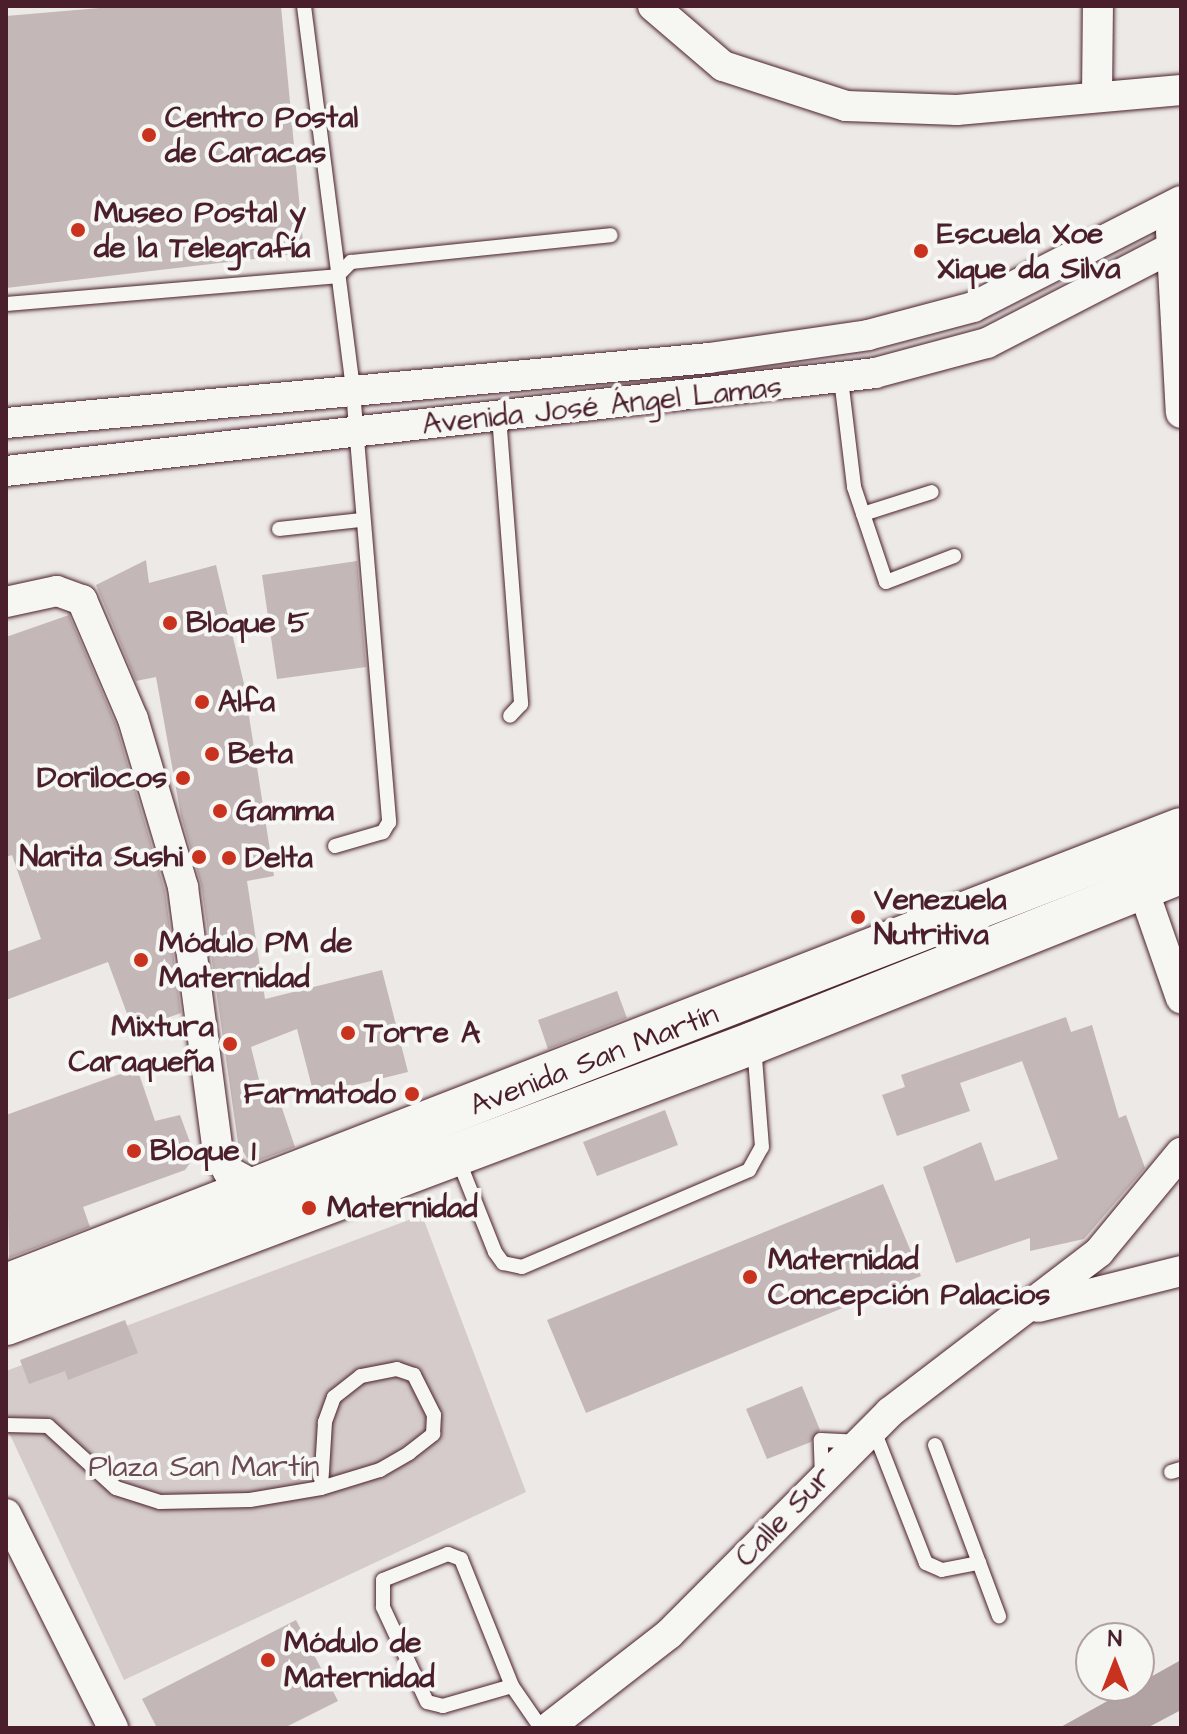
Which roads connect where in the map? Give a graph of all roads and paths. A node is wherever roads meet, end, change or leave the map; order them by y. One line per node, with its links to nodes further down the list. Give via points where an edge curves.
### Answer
1 (304, 6): 9 (lane)
2 (653, 6): 5 (street, via 723,66 846,106 957,110)
3 (1098, 6): 5 (street)
4 (1181, 90): 5 (street)
5 (1097, 96)
6 (1175, 204): 8 (street); 12 (street, Avenida José Ángel Lamas, via 1033,280 921,323 772,350)
7 (611, 235): 9 (lane, via 351,262)
8 (1177, 246): 11 (street, Avenida José Ángel Lamas, via 987,343); 13 (street)
9 (337, 276): 10 (lane); 12 (lane)
10 (6, 304)
11 (841, 379): 14 (street, Avenida José Ángel Lamas); 19 (lane)
12 (353, 391): 15 (street, Avenida José Ángel Lamas); 16 (lane)
13 (1181, 413)
14 (499, 416): 16 (street, Avenida José Ángel Lamas); 24 (lane, via 521,704)
15 (6, 423)
16 (357, 431): 17 (street, Avenida José Ángel Lamas); 20 (lane)
17 (6, 471)
18 (932, 492): 19 (lane)
19 (863, 514): 22 (lane, via 886,582)
20 (360, 520): 21 (lane); 26 (lane, via 378,651 389,822 383,832)
21 (279, 529)
22 (954, 556)
23 (6, 602): 33 (street, via 57,591 82,600 133,719 183,887 218,1153 228,1171)
24 (510, 716)
25 (1181, 829): 27 (main road, Avenida San Martín)
26 (335, 846)
27 (1136, 870): 28 (main road, Avenida San Martín); 29 (street); 30 (main road, Avenida San Martín); 33 (main road, Avenida San Martín)
28 (1181, 873)
29 (1181, 998)
30 (753, 1043): 31 (main road, Avenida San Martín); 31 (lane, via 762,1147 749,1170 522,1267 503,1263 495,1252)
31 (455, 1151): 37 (main road, Avenida San Martín)
32 (1181, 1153): 36 (street, Calle Sur, via 1099,1252)
33 (260, 1189): 35 (main road, Avenida San Martín)
34 (1181, 1271): 36 (street, Calle Sur)
35 (6, 1285)
36 (1024, 1311): 39 (street, Calle Sur)
37 (6, 1324)
38 (6, 1425): 41 (lane, via 48,1426 116,1488 160,1502 250,1500)
39 (864, 1435): 43 (lane, via 926,1563 942,1570); 48 (street, Calle Sur, via 669,1634)
40 (935, 1445): 43 (lane)
41 (321, 1488): 41 (lane, via 380,1470 433,1434 434,1415 414,1375 397,1369 361,1376 334,1397 325,1422)
42 (6, 1514): 46 (street)
43 (979, 1563): 44 (lane)
44 (999, 1616)
45 (512, 1686): 45 (lane, via 461,1559 448,1554 383,1580 383,1607 427,1702 443,1706); 47 (lane)
46 (113, 1728)
47 (541, 1728)
48 (548, 1728)

